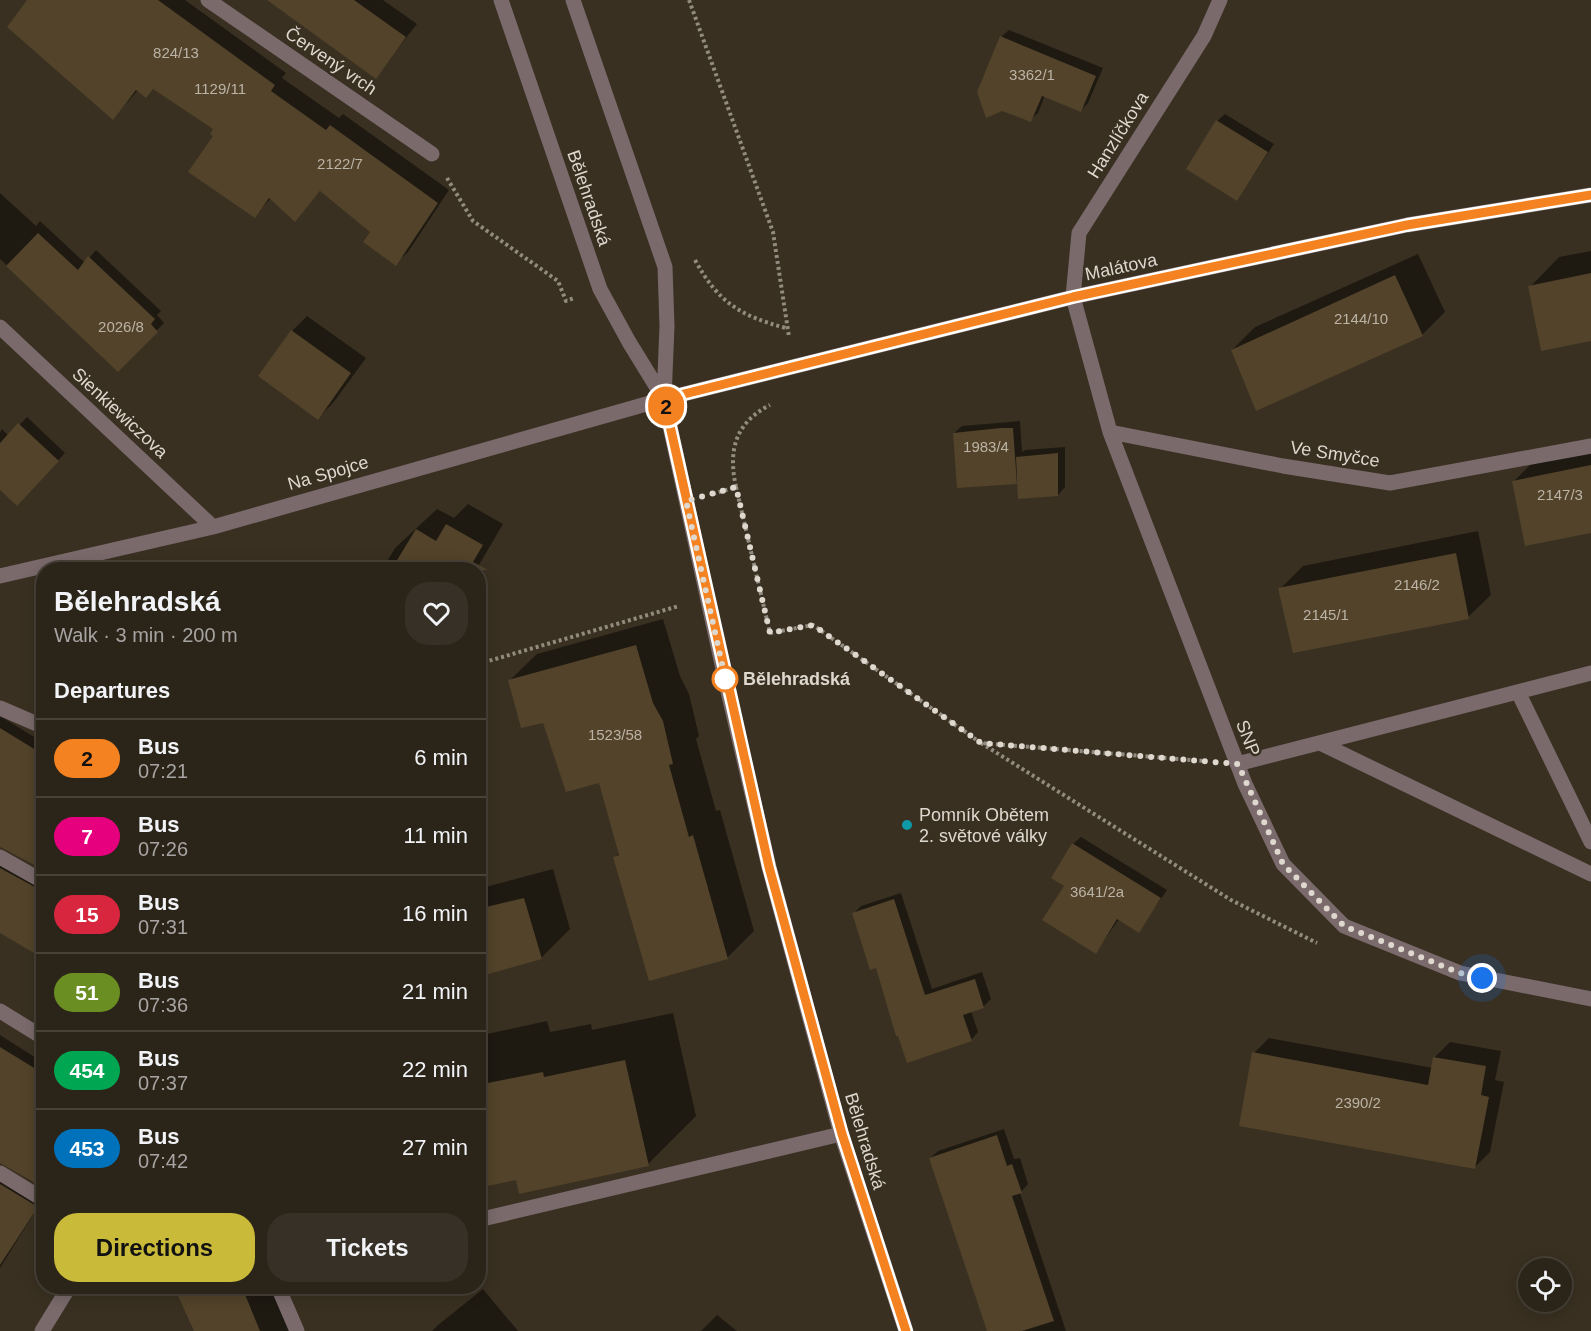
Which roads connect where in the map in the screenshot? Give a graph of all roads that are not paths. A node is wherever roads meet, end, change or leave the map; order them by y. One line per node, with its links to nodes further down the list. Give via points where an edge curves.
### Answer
1 (208, 0): 5 (street, Červený vrch)
2 (501, 0): 9 (street, Bělehradská, via 600,290)
3 (573, 0): 9 (street, Bělehradská, via 665,267)
4 (1220, 0): 7 (street, Hanzlíčkova, via 1204,36 1079,234)
5 (432, 154)
6 (1591, 195): 7 (street, Malátova, via 1407,225)
7 (1073, 297): 9 (street, Malátova); 10 (street, SNP)
8 (0, 327): 12 (street, Sienkiewiczova)
9 (664, 399): 12 (street, Na Spojce); 29 (street, Bělehradská, via 769,867)
10 (1110, 432): 11 (street, Ve Smyčce, via 1390,483); 21 (street, SNP)
11 (1591, 446)
12 (213, 527): 13 (street, Na Spojce)
13 (61, 562)
14 (36, 568): 15 (street, Na Spojce)
15 (0, 576)
16 (1591, 673): 17 (street)
17 (1518, 692): 20 (street); 22 (street)
18 (0, 708): 19 (street)
19 (36, 724)
20 (1320, 743): 21 (street); 24 (street)
21 (1238, 764): 26 (street, SNP, via 1283,864 1344,926 1460,973)
22 (1591, 842)
23 (0, 857): 25 (street)
24 (1591, 874)
25 (36, 877)
26 (1591, 999)
27 (0, 1011): 28 (street)
28 (36, 1033)
29 (842, 1134): 32 (street); 37 (street, Bělehradská)
30 (0, 1173): 31 (street)
31 (36, 1195)
32 (486, 1218)
33 (65, 1294): 35 (street)
34 (281, 1294): 36 (street)
35 (42, 1331)
36 (297, 1331)
37 (906, 1331)

